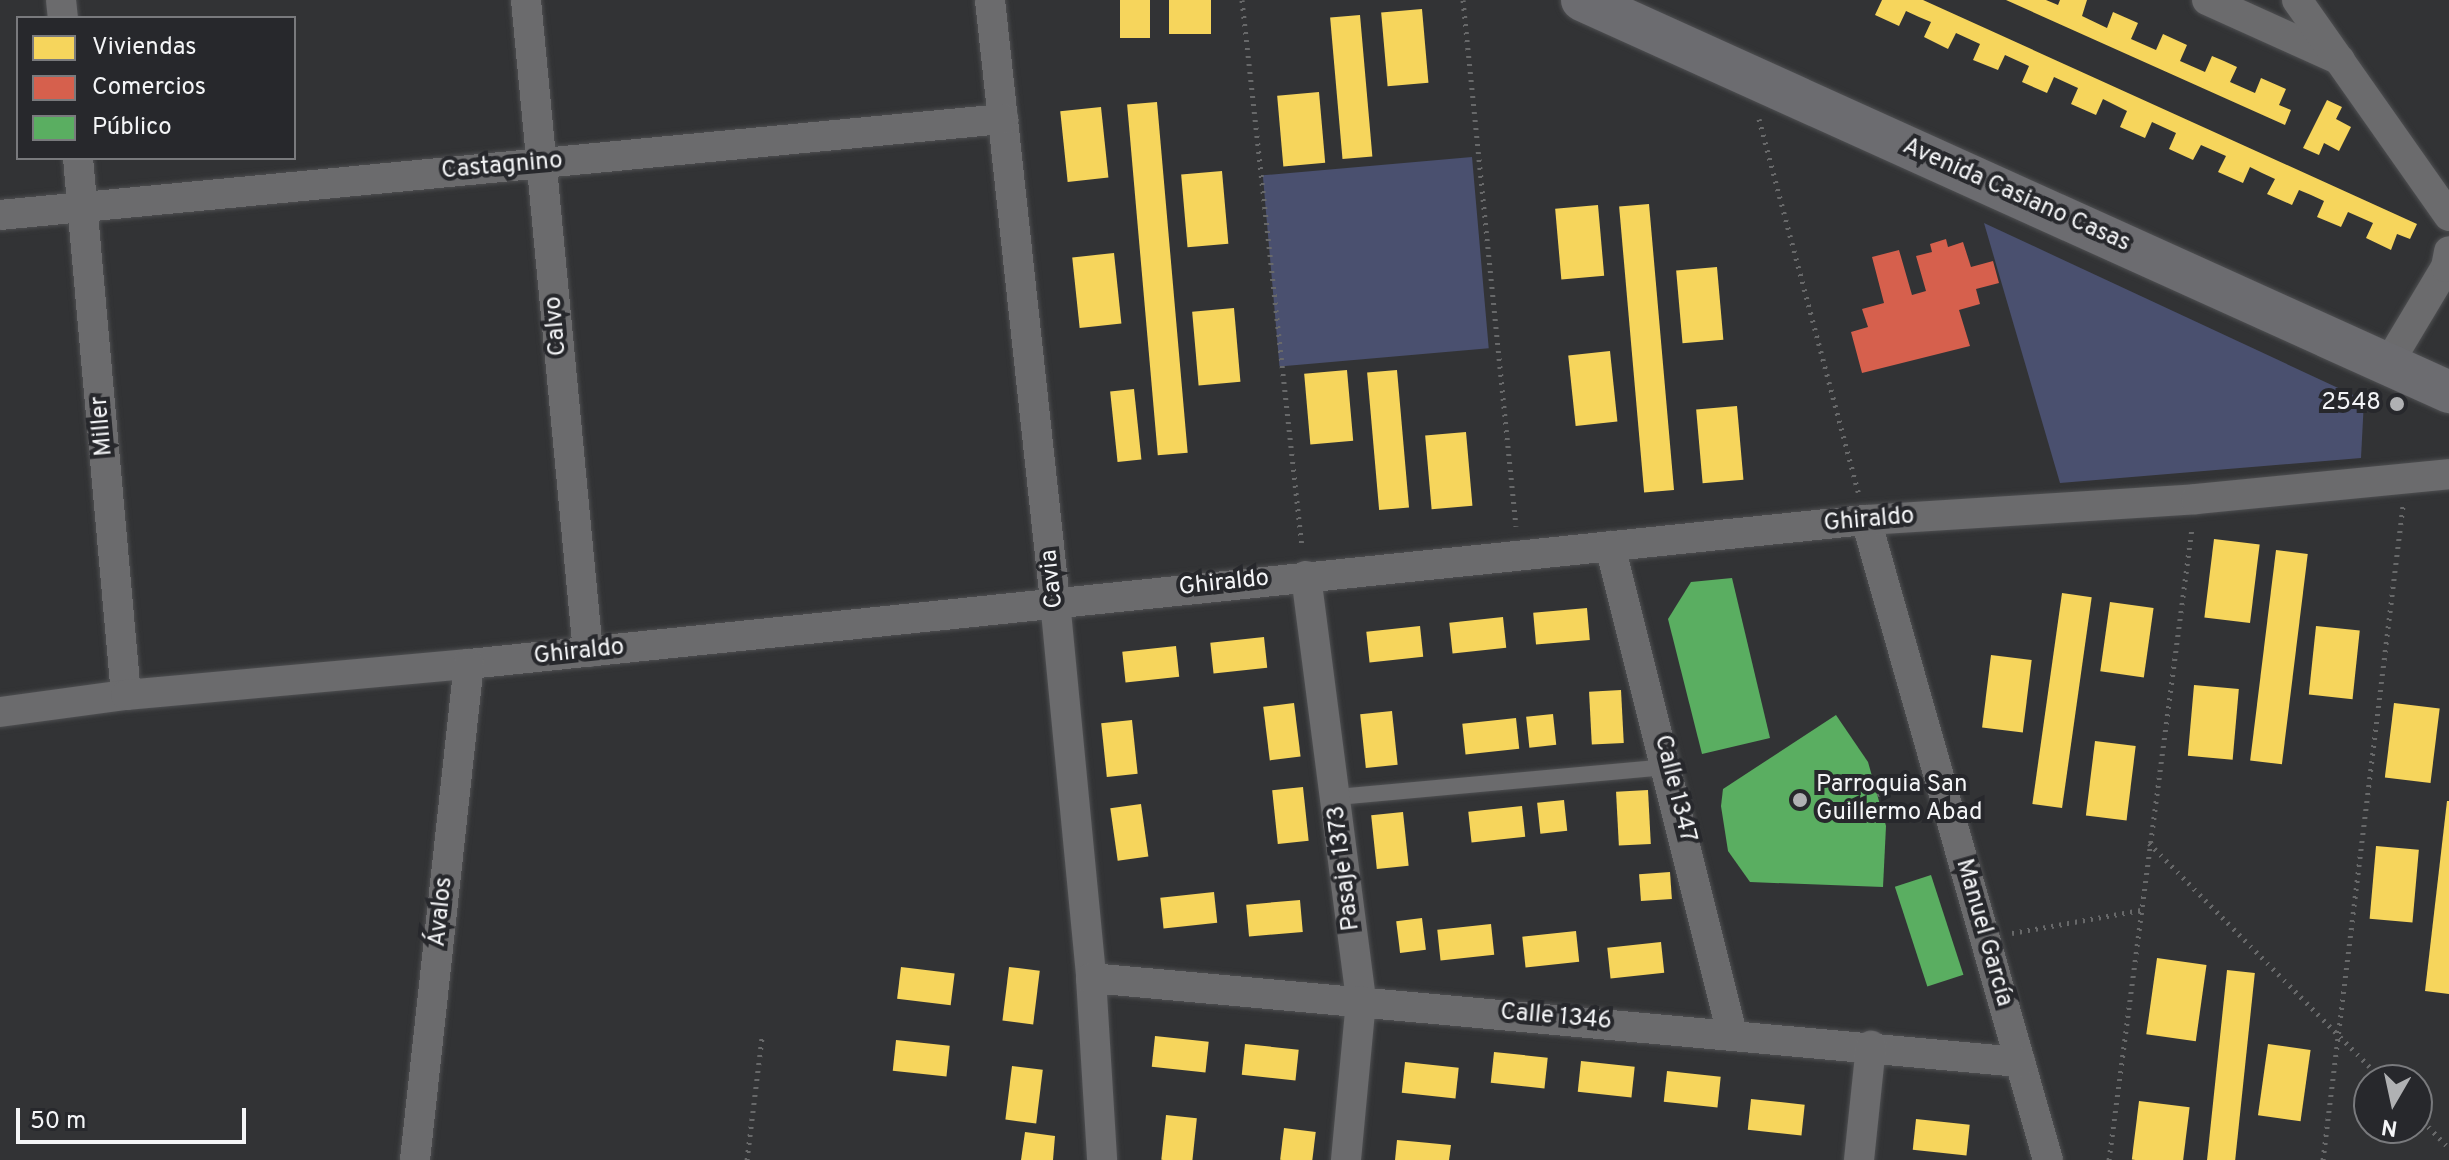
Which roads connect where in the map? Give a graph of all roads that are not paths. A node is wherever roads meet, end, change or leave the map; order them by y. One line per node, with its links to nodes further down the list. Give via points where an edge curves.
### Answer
1 (526, 0): 9 (street, Calvo)
2 (990, 0): 7 (street, Cavia)
3 (1582, 0): 14 (main road, Avenida Casiano Casas)
4 (2207, 0): 6 (street)
5 (2297, 0): 6 (street)
6 (2340, 60): 12 (street)
7 (1003, 119): 9 (street, Castagnino); 20 (street, Cavia)
8 (78, 160): 10 (street, Miller)
9 (542, 163): 10 (street, Castagnino); 21 (street, Calvo)
10 (83, 207): 11 (street, Castagnino); 23 (street, Miller)
11 (0, 215)
12 (2449, 216)
13 (2449, 251): 14 (street, via 2446,267)
14 (2388, 364): 15 (main road, Avenida Casiano Casas)
15 (2449, 392)
16 (2449, 474): 17 (street, Ghiraldo, via 2196,499)
17 (1866, 520): 18 (street, Ghiraldo); 31 (street, Manuel García)
18 (1610, 546): 19 (street, Ghiraldo); 25 (street, Calle 1347)
19 (1306, 576): 20 (street, Ghiraldo); 26 (street, Pasaje 1373)
20 (1055, 601): 21 (street, Ghiraldo); 27 (street, Cavia)
21 (588, 652): 22 (street, Ghiraldo)
22 (469, 664): 23 (street, Ghiraldo); 32 (street, Ávalos)
23 (126, 695): 24 (street, Ghiraldo)
24 (0, 712)
25 (1669, 767): 26 (lane); 29 (street, Calle 1347)
26 (1337, 797): 28 (street, Pasaje 1373)
27 (1091, 978): 28 (street, Calle 1346); 33 (street, Cavia)
28 (1361, 1001): 29 (street, Calle 1346); 34 (street, Pasaje 1373)
29 (1732, 1034): 30 (street, Calle 1346)
30 (1871, 1046): 31 (street, Calle 1346); 35 (street)
31 (2020, 1062): 36 (street, Manuel García)
32 (415, 1160)
33 (1102, 1160)
34 (1346, 1160)
35 (1859, 1160)
36 (2048, 1160)

